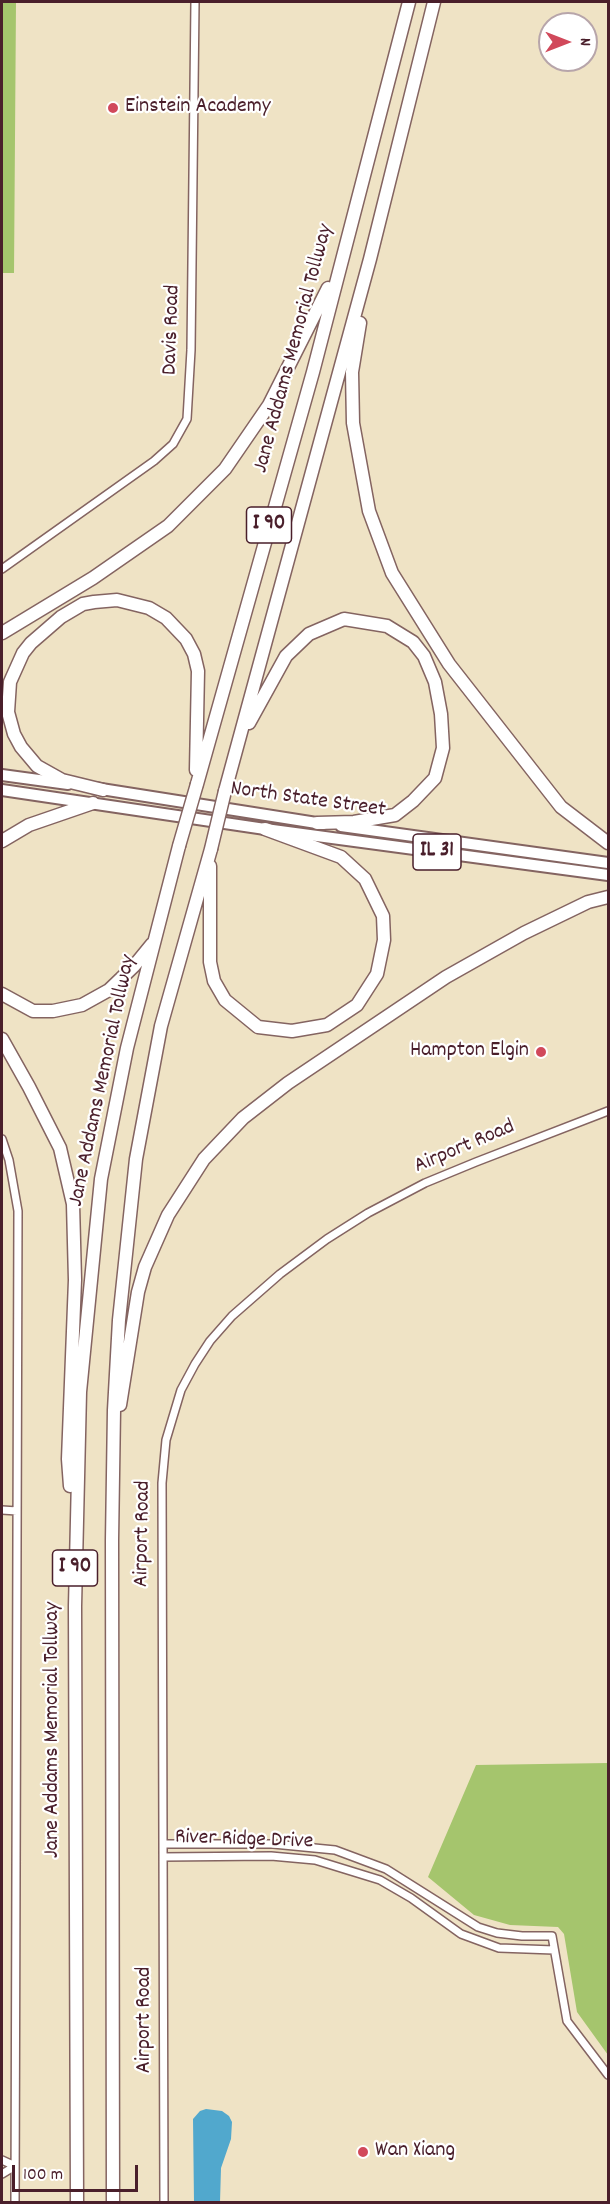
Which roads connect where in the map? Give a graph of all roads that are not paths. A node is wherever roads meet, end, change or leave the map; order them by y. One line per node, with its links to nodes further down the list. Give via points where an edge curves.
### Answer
1 (195, 2): 6 (street, Davis Road, via 187,420 173,444 154,461)
2 (407, 2): 5 (highway, Jane Addams Memorial Tollway / I 90)
3 (436, 2): 4 (highway, Jane Addams Memorial Tollway / I 90)
4 (370, 259): 8 (highway, Jane Addams Memorial Tollway / I 90); 17 (highway, via 352,372 353,423 369,511 392,573 450,664 561,807)
5 (339, 266): 7 (highway, via 269,405 225,469 168,526 93,578); 10 (highway, Jane Addams Memorial Tollway / I 90)
6 (2, 569)
7 (2, 633)
8 (238, 746): 14 (highway, via 286,656 309,634 345,620 356,620 387,626 412,642 424,656 435,682 441,714 443,748 435,778 395,815); 18 (highway, Jane Addams Memorial Tollway / I 90, bridge)
9 (2, 775): 12 (main road, North State Street / IL 31)
10 (197, 784): 12 (highway, via 199,686 194,654 177,628 161,614 136,603 109,600 73,609 31,643 12,674 8,702 14,734 37,766 62,780); 22 (highway, Jane Addams Memorial Tollway / I 90, bridge)
11 (2, 790): 13 (main road, North State Street / IL 31)
12 (103, 790): 14 (main road, North State Street / IL 31)
13 (93, 803): 15 (main road, North State Street / IL 31); 16 (highway, via 29,825)
14 (317, 823): 19 (main road, North State Street / IL 31)
15 (265, 829): 18 (highway, via 341,857 365,879 382,916 384,940 377,974 357,1005 327,1025 292,1031 258,1027 225,1000 214,981 210,962); 20 (main road, North State Street / IL 31)
16 (2, 841)
17 (609, 843)
18 (211, 849): 27 (highway, Jane Addams Memorial Tollway / I 90, via 161,1026 136,1159 119,1320)
19 (609, 863)
20 (609, 876)
21 (609, 897): 27 (highway, via 588,902 524,933 446,977 288,1083 243,1118 204,1159 168,1215 145,1267)
22 (154, 940): 23 (highway, via 109,990 82,1005 33,1011); 30 (highway, Jane Addams Memorial Tollway / I 90, via 101,1179 80,1392)
23 (2, 994)
24 (2, 1039): 30 (highway, via 60,1148 73,1204 75,1280 68,1459)
25 (609, 1111): 31 (street, Airport Road, via 425,1183 368,1213 279,1274 232,1316 195,1364 172,1415 162,1483)
26 (2, 1139): 29 (street, via 18,1211)
27 (114, 1430): 42 (highway, Jane Addams Memorial Tollway / I 90)
28 (2, 1510): 29 (street)
29 (17, 1511): 38 (street)
30 (75, 1547): 41 (highway, Jane Addams Memorial Tollway / I 90)
31 (163, 1844): 32 (street, Airport Road); 33 (street, River Ridge Drive, via 303,1846 335,1850)
32 (163, 1857): 34 (street, River Ridge Drive, via 271,1856 315,1860); 43 (street, Airport Road)
33 (376, 1864): 34 (street); 35 (street, River Ridge Drive, via 478,1927 497,1933 552,1936)
34 (371, 1876): 35 (street, River Ridge Drive, via 411,1898 461,1934 499,1948)
35 (554, 1950): 36 (street, via 567,2021)
36 (609, 2075)
37 (2, 2160): 38 (street)
38 (15, 2166): 39 (street); 40 (street)
39 (2, 2174)
40 (15, 2202)
41 (77, 2202)
42 (114, 2202)
43 (164, 2202)

